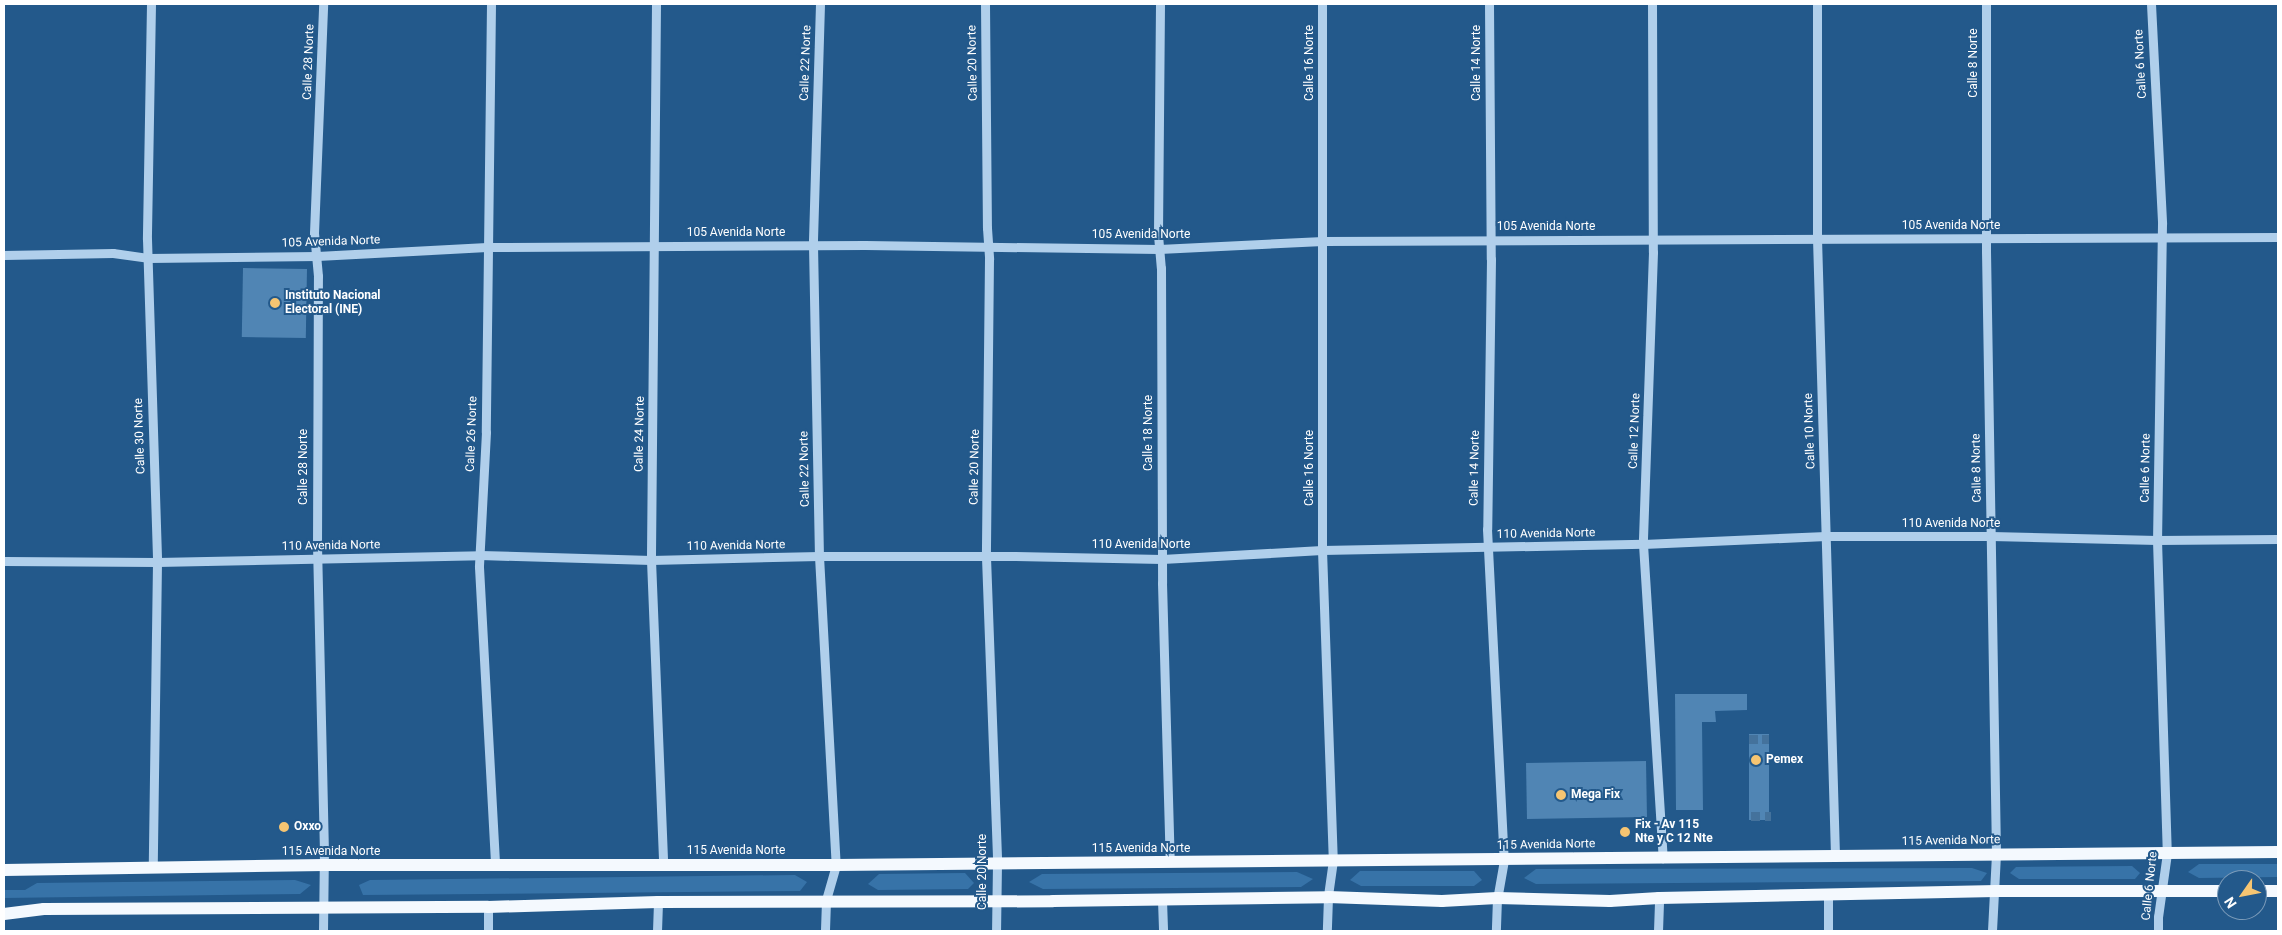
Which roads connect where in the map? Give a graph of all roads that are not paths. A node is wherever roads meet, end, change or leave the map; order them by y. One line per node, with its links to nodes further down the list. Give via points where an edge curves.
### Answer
1 (151, 4): 28 (street, Calle 30 Norte)
2 (323, 4): 27 (street, Calle 28 Norte, via 314,233)
3 (491, 4): 24 (street, Calle 26 Norte)
4 (656, 4): 23 (street, Calle 24 Norte)
5 (820, 4): 21 (street, Calle 22 Norte)
6 (985, 4): 22 (street, Calle 20 Norte)
7 (1160, 4): 25 (street, Calle 18 Norte)
8 (1322, 4): 20 (street, Calle 16 Norte)
9 (1489, 4): 16 (street, Calle 14 Norte)
10 (1652, 4): 17 (street, Calle 12 Norte)
11 (1817, 4): 15 (street, Calle 10 Norte)
12 (1986, 4): 18 (street, Calle 8 Norte)
13 (2151, 4): 19 (street, Calle 6 Norte)
14 (2278, 237): 19 (street, 105 Avenida Norte)
15 (1817, 238): 17 (street, 105 Avenida Norte); 18 (street, 105 Avenida Norte); 29 (street, Calle 10 Norte)
16 (1490, 239): 17 (street, 105 Avenida Norte); 20 (street, 105 Avenida Norte); 34 (street, Calle 14 Norte)
17 (1653, 239): 33 (street, Calle 12 Norte)
18 (1986, 239): 19 (street, 105 Avenida Norte); 30 (street, Calle 8 Norte)
19 (2161, 239): 32 (street, Calle 6 Norte)
20 (1323, 240): 25 (street, 105 Avenida Norte); 35 (street, Calle 16 Norte)
21 (813, 245): 22 (street, 105 Avenida Norte); 23 (street, 105 Avenida Norte); 37 (street, Calle 22 Norte)
22 (988, 245): 25 (street, 105 Avenida Norte); 38 (street, Calle 20 Norte)
23 (655, 246): 24 (street, 105 Avenida Norte); 41 (street, Calle 24 Norte)
24 (487, 248): 27 (street, 105 Avenida Norte); 36 (street, Calle 26 Norte, via 486,432)
25 (1159, 249): 40 (street, Calle 18 Norte)
26 (4, 255): 28 (street, 105 Avenida Norte, via 113,254)
27 (317, 256): 28 (street, 105 Avenida Norte); 39 (street, Calle 28 Norte)
28 (148, 258): 43 (street, Calle 30 Norte)
29 (1826, 536): 30 (street, 110 Avenida Norte); 33 (street, 110 Avenida Norte); 47 (street, Calle 10 Norte)
30 (1991, 536): 32 (street, 110 Avenida Norte); 46 (street, Calle 8 Norte)
31 (2278, 539): 32 (street, 110 Avenida Norte)
32 (2157, 540): 45 (street, Calle 6 Norte)
33 (1643, 544): 34 (street, 110 Avenida Norte); 48 (street, Calle 12 Norte)
34 (1489, 548): 35 (street, 110 Avenida Norte); 50 (street, Calle 14 Norte)
35 (1322, 550): 40 (street, 110 Avenida Norte); 49 (street, Calle 16 Norte)
36 (480, 555): 39 (street, 110 Avenida Norte); 41 (street, 110 Avenida Norte); 55 (street, Calle 26 Norte)
37 (819, 556): 38 (street, 110 Avenida Norte); 41 (street, 110 Avenida Norte); 56 (street, Calle 22 Norte)
38 (986, 557): 40 (street, 110 Avenida Norte); 53 (street, Calle 20 Norte)
39 (317, 559): 43 (street, 110 Avenida Norte); 54 (street, Calle 28 Norte)
40 (1162, 559): 51 (street, Calle 18 Norte)
41 (651, 560): 52 (street, Calle 24 Norte)
42 (4, 561): 43 (street, 110 Avenida Norte)
43 (157, 562): 57 (street, Calle 30 Norte)
44 (2278, 852): 45 (main road, 115 Avenida Norte)
45 (2167, 853): 46 (main road, 115 Avenida Norte); 61 (street, Calle 6 Norte)
46 (1996, 854): 47 (main road, 115 Avenida Norte); 59 (street, Calle 8 Norte)
47 (1835, 856): 48 (main road, 115 Avenida Norte)
48 (1663, 858): 50 (main road, 115 Avenida Norte)
49 (1333, 860): 50 (main road, 115 Avenida Norte); 51 (main road, 115 Avenida Norte); 63 (street, Calle 16 Norte)
50 (1504, 860): 64 (street, Calle 14 Norte)
51 (1170, 862): 53 (main road, 115 Avenida Norte)
52 (663, 864): 55 (main road, 115 Avenida Norte); 56 (main road, 115 Avenida Norte)
53 (997, 864): 56 (main road, 115 Avenida Norte); 69 (street, Calle 20 Norte)
54 (324, 865): 55 (main road, 115 Avenida Norte); 57 (main road, 115 Avenida Norte); 71 (street, Calle 28 Norte)
55 (495, 865)
56 (836, 865): 67 (street, Calle 22 Norte)
57 (153, 867): 58 (main road, 115 Avenida Norte)
58 (4, 870)
59 (1996, 891): 61 (main road); 62 (main road); 83 (street, Calle 8 Norte)
60 (2217, 891): 61 (main road)
61 (2162, 892): 84 (street, Calle 6 Norte)
62 (1828, 895): 65 (main road); 82 (street)
63 (1328, 897): 64 (main road, via 1442,901); 66 (main road); 79 (street, Calle 16 Norte)
64 (1497, 898): 65 (main road, via 1610,901); 80 (street, Calle 14 Norte)
65 (1659, 898): 81 (street)
66 (1162, 900): 69 (main road); 78 (street)
67 (826, 901): 68 (main road); 69 (main road); 76 (street, Calle 22 Norte)
68 (658, 902): 70 (main road); 75 (street)
69 (996, 902): 77 (street, Calle 20 Norte)
70 (488, 907): 71 (main road); 74 (street)
71 (323, 908): 72 (main road, via 44,909); 73 (street, Calle 28 Norte)
72 (4, 914)
73 (323, 931)
74 (488, 931)
75 (657, 931)
76 (826, 931)
77 (996, 931)
78 (1163, 931)
79 (1327, 931)
80 (1496, 931)
81 (1658, 931)
82 (1828, 931)
83 (1992, 931)
84 (2158, 931)

